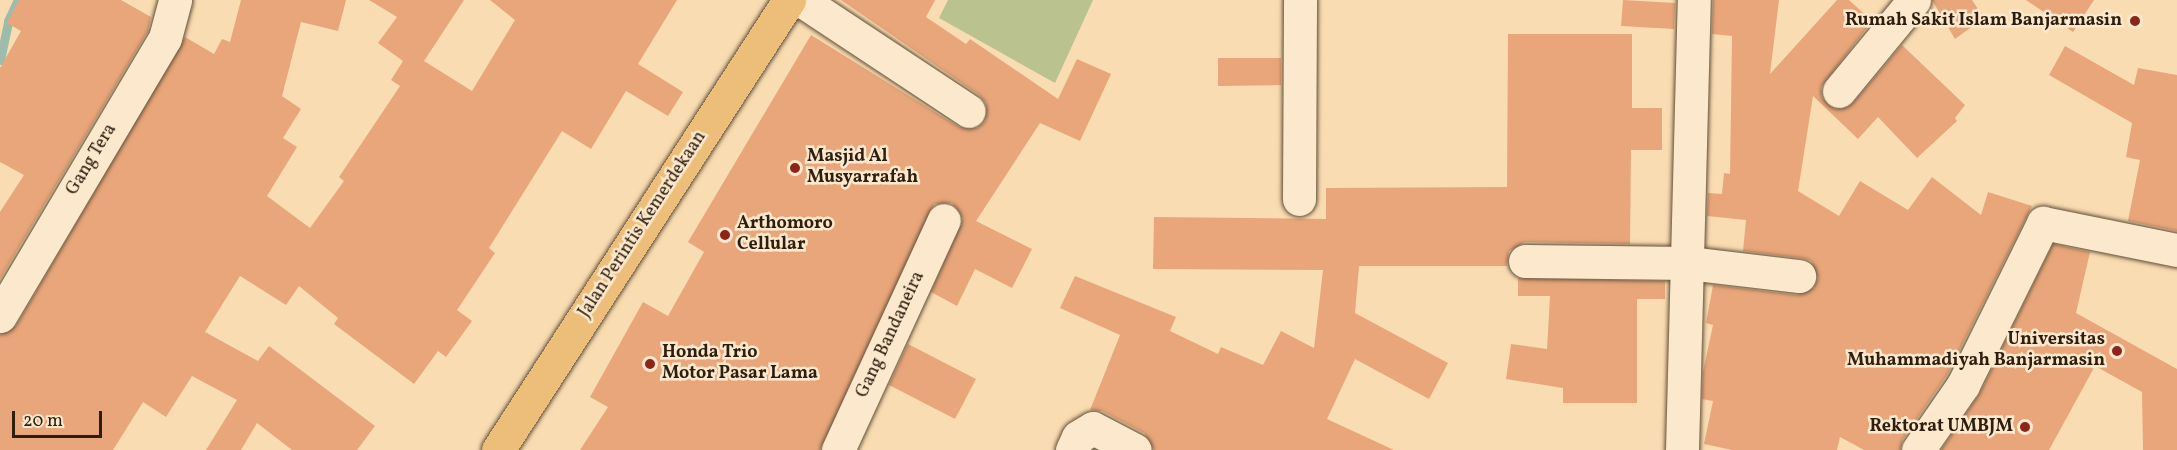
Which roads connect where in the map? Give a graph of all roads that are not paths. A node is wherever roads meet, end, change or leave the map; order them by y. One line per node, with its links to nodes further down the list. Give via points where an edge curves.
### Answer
1 (176, 0): 15 (street, Gang Tera, via 165,38)
2 (789, 0): 16 (main road, Jalan Perintis Kemerdekaan)
3 (801, 0): 8 (street)
4 (1300, 0): 9 (street)
5 (1694, 0): 13 (street)
6 (1914, 0): 7 (street)
7 (1839, 91)
8 (969, 111)
9 (1299, 199)
10 (944, 220): 17 (street, Gang Bandaneira)
11 (2177, 250): 21 (street, via 2043,223 1964,385)
12 (1525, 261): 13 (street)
13 (1688, 263): 14 (street); 20 (street)
14 (1799, 276)
15 (0, 316)
16 (498, 450)
17 (838, 450)
18 (1072, 450): 19 (street, via 1078,437 1093,428)
19 (1135, 450)
20 (1682, 450)
21 (1918, 450)

